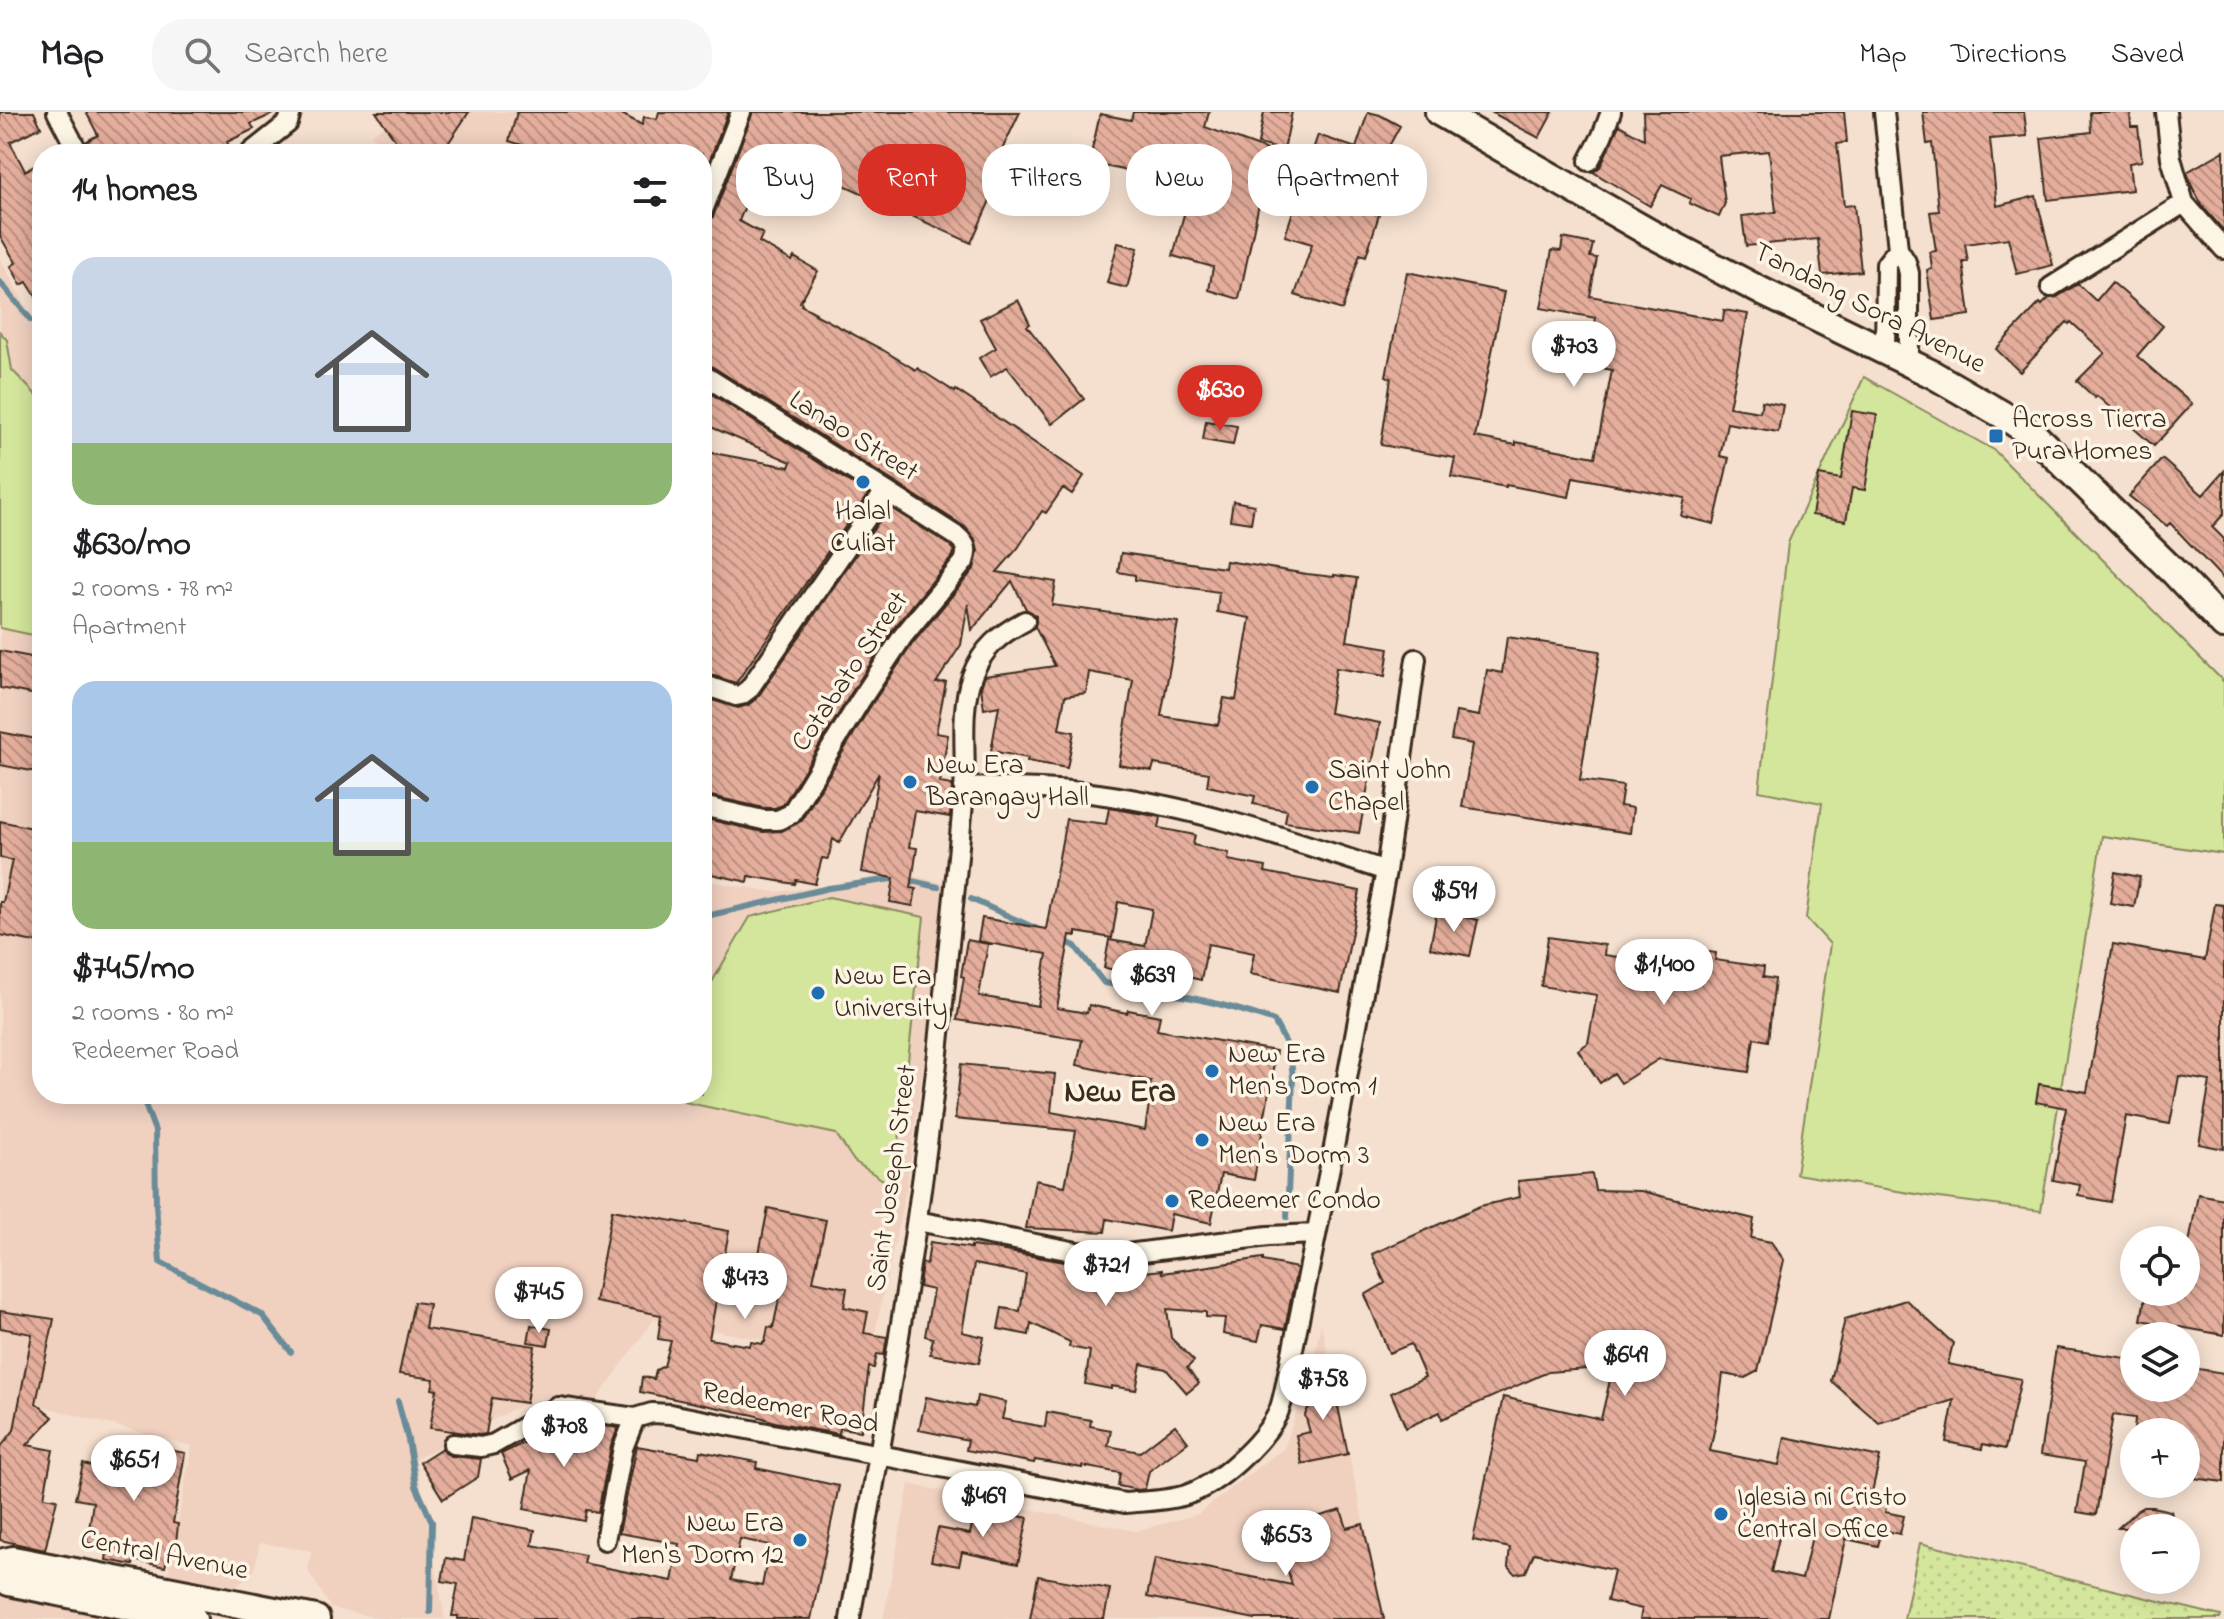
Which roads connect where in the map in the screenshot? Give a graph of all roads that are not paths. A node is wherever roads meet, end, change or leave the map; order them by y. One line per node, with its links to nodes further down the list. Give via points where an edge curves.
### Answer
1 (57, 112): 8 (street)
2 (291, 112): 9 (street, via 288,123)
3 (741, 112): 11 (street)
4 (1439, 112): 16 (main road, Tandang Sora Avenue, via 1648,232)
5 (1611, 112): 10 (street)
6 (1884, 112): 13 (street)
7 (2166, 112): 12 (street, via 2171,158)
8 (74, 144)
9 (262, 144)
10 (1589, 161)
11 (712, 187)
12 (2184, 203): 14 (street); 15 (street)
13 (1898, 249): 16 (street, via 1909,273); 16 (street, via 1886,264)
14 (2224, 249)
15 (2051, 287)
16 (1897, 358): 21 (main road, Tandang Sora Avenue, via 2036,437)
17 (712, 380): 18 (street, Lanao Street)
18 (885, 491): 19 (street, Lanao Street, via 958,537); 23 (street, via 749,689 736,696)
19 (967, 552): 25 (street, Cotabato Street, via 881,668 791,814 763,820)
20 (1025, 621): 24 (street, Saint Joseph Street, via 998,636 972,675)
21 (2224, 625)
22 (1416, 659): 26 (street, Redeemer Road)
23 (712, 688)
24 (964, 787): 26 (street, via 1050,789 1144,802); 27 (street, Saint Joseph Street)
25 (712, 808)
26 (1386, 871): 28 (street, Redeemer Road)
27 (917, 1221): 28 (street, via 1077,1252 1127,1254); 31 (street, Saint Joseph Street)
28 (1316, 1234): 31 (street, Redeemer Road, via 1279,1411 1261,1439 1218,1477 1189,1494 1125,1503)
29 (635, 1418): 30 (street, Redeemer Road, via 558,1407 494,1444); 31 (street, Redeemer Road, via 670,1414); 32 (street, via 623,1448)
30 (453, 1444)
31 (880, 1455): 37 (street, Saint Joseph Street)
32 (605, 1540)
33 (0, 1563): 36 (main road, Central Avenue, via 13,1560)
34 (0, 1574): 35 (main road, Central Avenue, via 9,1582)
35 (193, 1619)
36 (316, 1619)
37 (850, 1619)

